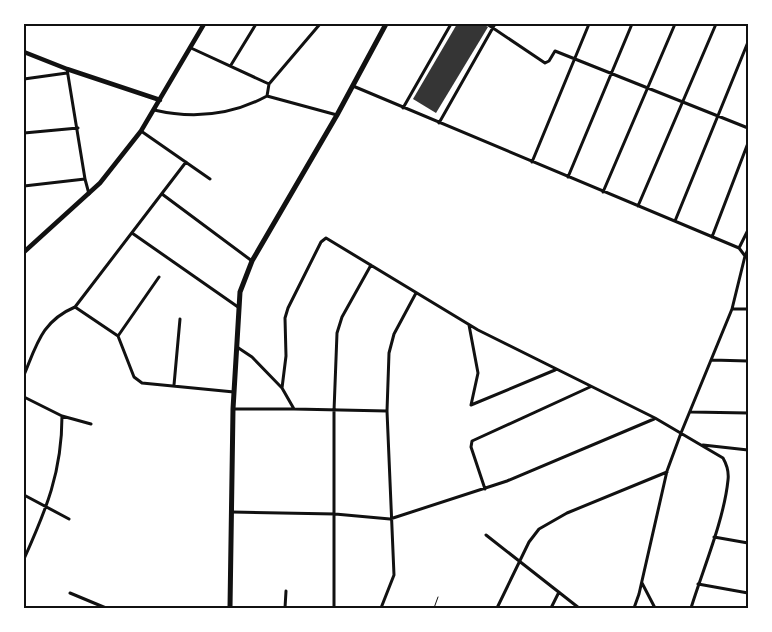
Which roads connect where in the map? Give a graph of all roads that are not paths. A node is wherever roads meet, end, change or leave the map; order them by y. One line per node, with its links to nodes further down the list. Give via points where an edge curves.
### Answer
1 (204, 24): 13 (street)
2 (256, 24): 16 (street)
3 (320, 24): 20 (street)
4 (386, 24): 21 (main road)
5 (451, 24): 26 (street)
6 (487, 24): 11 (street)
7 (589, 24): 15 (street)
8 (632, 24): 18 (street)
9 (675, 24): 22 (street)
10 (716, 24): 25 (street)
11 (494, 26): 15 (street, via 545,63 555,51); 30 (street)
12 (748, 42): 29 (street)
13 (191, 48): 16 (street); 24 (street)
14 (24, 52): 17 (street)
15 (575, 58): 18 (street); 37 (street)
16 (231, 65): 20 (street)
17 (67, 71): 19 (street); 24 (street); 31 (street)
18 (611, 72): 22 (street); 38 (street)
19 (24, 79)
20 (269, 84): 23 (street)
21 (352, 86): 26 (street); 28 (main road)
22 (647, 86): 25 (street); 42 (street)
23 (267, 96): 27 (street, via 232,112 192,115); 28 (street)
24 (160, 100): 27 (street)
25 (683, 102): 29 (street); 45 (street)
26 (403, 108): 30 (street)
27 (154, 110): 33 (street)
28 (337, 115): 54 (main road)
29 (717, 117): 32 (street); 46 (street)
30 (438, 123): 37 (street)
31 (78, 128): 34 (street); 39 (street)
32 (748, 128)
33 (141, 131): 36 (street); 44 (street)
34 (24, 133)
35 (748, 143): 49 (street)
36 (186, 162): 40 (street); 43 (street)
37 (532, 162): 38 (street)
38 (568, 177): 42 (street)
39 (85, 178): 41 (street); 44 (street)
40 (210, 179)
41 (24, 186)
42 (603, 192): 45 (street)
43 (162, 194): 48 (street); 54 (street)
44 (89, 195): 52 (street)
45 (638, 206): 46 (street)
46 (676, 221): 49 (street)
47 (748, 230): 50 (street)
48 (132, 233): 58 (street); 59 (street)
49 (712, 237): 50 (street)
50 (739, 248): 53 (street)
51 (748, 249): 53 (street)
52 (25, 250)
53 (746, 256): 60 (street)
54 (252, 261): 59 (main road)
55 (371, 266): 57 (street); 72 (street, via 329,238 321,242 288,308); 77 (street, via 338,327)
56 (159, 277): 64 (street)
57 (416, 293): 63 (street); 78 (street, via 390,344)
58 (75, 307): 64 (street); 69 (street, via 47,325)
59 (238, 307): 65 (main road)
60 (732, 309): 61 (street); 66 (street)
61 (748, 309)
62 (180, 319): 70 (street)
63 (469, 325): 68 (street); 68 (street, via 478,373 471,405)
64 (118, 336): 70 (street, via 134,377 142,383)
65 (236, 346): 72 (street, via 252,357); 73 (main road)
66 (712, 360): 67 (street); 79 (street)
67 (748, 361)
68 (555, 370): 71 (street)
69 (24, 375)
70 (174, 385): 73 (street)
71 (590, 386): 82 (street); 88 (street, via 472,441 471,447)
72 (282, 388): 76 (street)
73 (234, 392): 75 (main road)
74 (24, 397): 81 (street)
75 (233, 409): 76 (street); 91 (main road)
76 (294, 409): 77 (street)
77 (334, 411): 78 (street); 92 (street)
78 (387, 411): 94 (street)
79 (691, 412): 80 (street); 84 (street)
80 (748, 413)
81 (62, 416): 83 (street); 90 (street, via 61,446)
82 (655, 418): 84 (street); 88 (street)
83 (91, 424)
84 (680, 433): 85 (street); 87 (street)
85 (700, 445): 86 (street); 96 (street, via 726,462 728,480)
86 (748, 450)
87 (667, 472): 99 (street, via 552,521 533,536); 100 (street)
88 (485, 489): 94 (street)
89 (24, 495): 90 (street)
90 (48, 507): 93 (street); 98 (street)
91 (232, 512): 92 (street); 107 (main road)
92 (335, 514): 94 (street); 109 (street)
93 (69, 519)
94 (390, 519): 110 (street, via 394,575)
95 (486, 535): 99 (street)
96 (714, 537): 97 (street); 101 (street)
97 (748, 543)
98 (24, 559)
99 (520, 561): 103 (street); 111 (street)
100 (642, 582): 114 (street); 115 (street)
101 (698, 584): 104 (street); 116 (street)
102 (286, 591): 108 (street)
103 (559, 592): 112 (street); 113 (street)
104 (748, 593)
105 (70, 594): 106 (street)
106 (106, 608)
107 (230, 608)
108 (285, 608)
109 (334, 608)
110 (381, 608)
111 (498, 608)
112 (551, 608)
113 (579, 608)
114 (634, 608)
115 (655, 608)
116 (691, 608)

